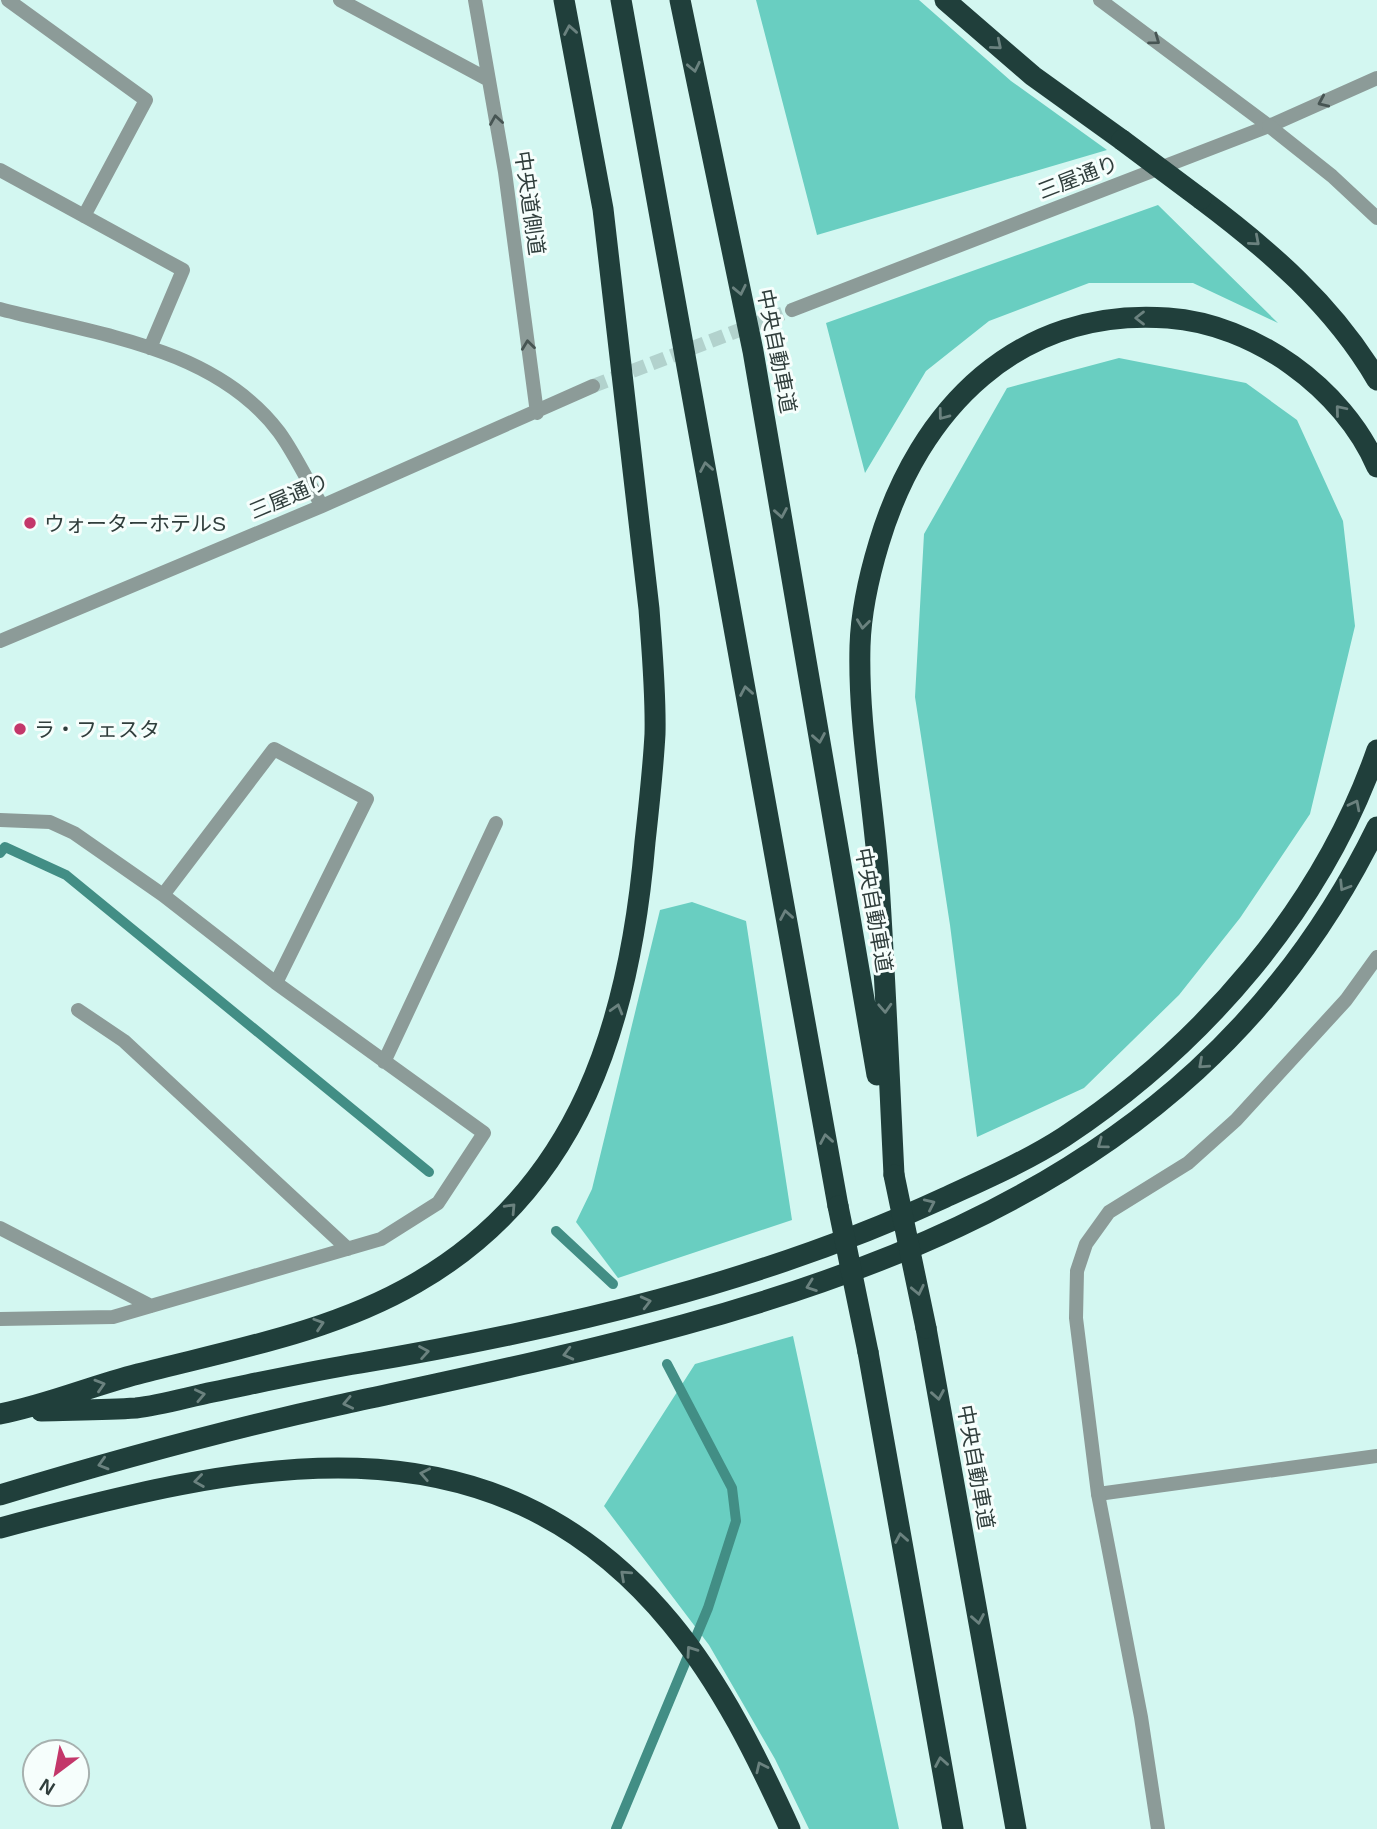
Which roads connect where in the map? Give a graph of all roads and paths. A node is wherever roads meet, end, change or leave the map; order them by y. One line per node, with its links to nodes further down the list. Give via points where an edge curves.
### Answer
1 (8, 0): 13 (street, via 146,100)
2 (340, 0): 10 (street)
3 (475, 0): 10 (street, 中央道側道)
4 (564, 0): 38 (highway, one-way to 4, via 330,1321 415,1284 457,1257 513,1207 557,1148 601,1063 628,971 639,913 655,734 653,673 603,209)
5 (621, 0): 44 (highway, one-way to 5, bridge)
6 (680, 0): 33 (highway, 中央自動車道, one-way to 33, via 753,351)
7 (945, 0): 18 (highway, one-way to 18, bridge, via 1034,76 1255,239 1317,300)
8 (1100, 0): 11 (street, one-way to 11)
9 (1377, 78): 11 (street, 三屋通り, one-way to 11)
10 (489, 80): 20 (street, 中央道側道, one-way to 10)
11 (1269, 126): 14 (street); 16 (street, 三屋通り)
12 (0, 170): 13 (street)
13 (84, 216): 17 (street, via 183,270)
14 (1377, 219)
15 (0, 309): 17 (street)
16 (792, 310)
17 (150, 348): 22 (street, via 206,370 247,400 278,431)
18 (1377, 380)
19 (593, 386): 20 (street, 三屋通り)
20 (537, 413): 22 (street, 三屋通り)
21 (1377, 467): 33 (highway, one-way to 33, via 1340,408 1300,372 1254,343 1206,325 1170,318 1099,320 1026,348 984,373 947,408 919,447 892,501 872,566 860,644)
22 (321, 506): 23 (street, 三屋通り)
23 (0, 641)
24 (1377, 750): 38 (highway, one-way to 24, via 139,1408 308,1372 478,1343 721,1283 799,1258 881,1227 998,1173 1062,1138 1110,1103 1158,1065 1228,997 1263,954 1332,851 1364,788)
25 (0, 820): 28 (street, via 50,822 74,833)
26 (496, 823): 32 (street)
27 (1377, 827): 41 (highway, one-way to 41, via 1308,942 1227,1042 1158,1105 1083,1158 981,1218 893,1256 734,1311 530,1364 210,1434)
28 (163, 895): 30 (street); 30 (street, via 274,749 368,799)
29 (1377, 957): 40 (street, via 1346,1000 1236,1120 1188,1163 1109,1212 1086,1244 1077,1272 1076,1318)
30 (276, 983): 32 (street)
31 (78, 1010): 35 (street, via 124,1041)
32 (384, 1062): 35 (street, via 484,1132 438,1203 381,1239)
33 (894, 1175): 45 (highway, 中央自動車道, one-way to 45, bridge)
34 (0, 1228): 36 (street)
35 (348, 1249): 36 (street)
36 (150, 1306): 37 (street, via 113,1317)
37 (0, 1319)
38 (6, 1413)
39 (1377, 1456): 40 (street)
40 (1098, 1494): 46 (street)
41 (0, 1495)
42 (0, 1528): 43 (highway, one-way to 42, via 754,1752 711,1678 672,1625 623,1572 569,1530 520,1503 428,1474 377,1467 300,1467 127,1494)
43 (790, 1829)
44 (953, 1829)
45 (1016, 1829)
46 (1158, 1829)

